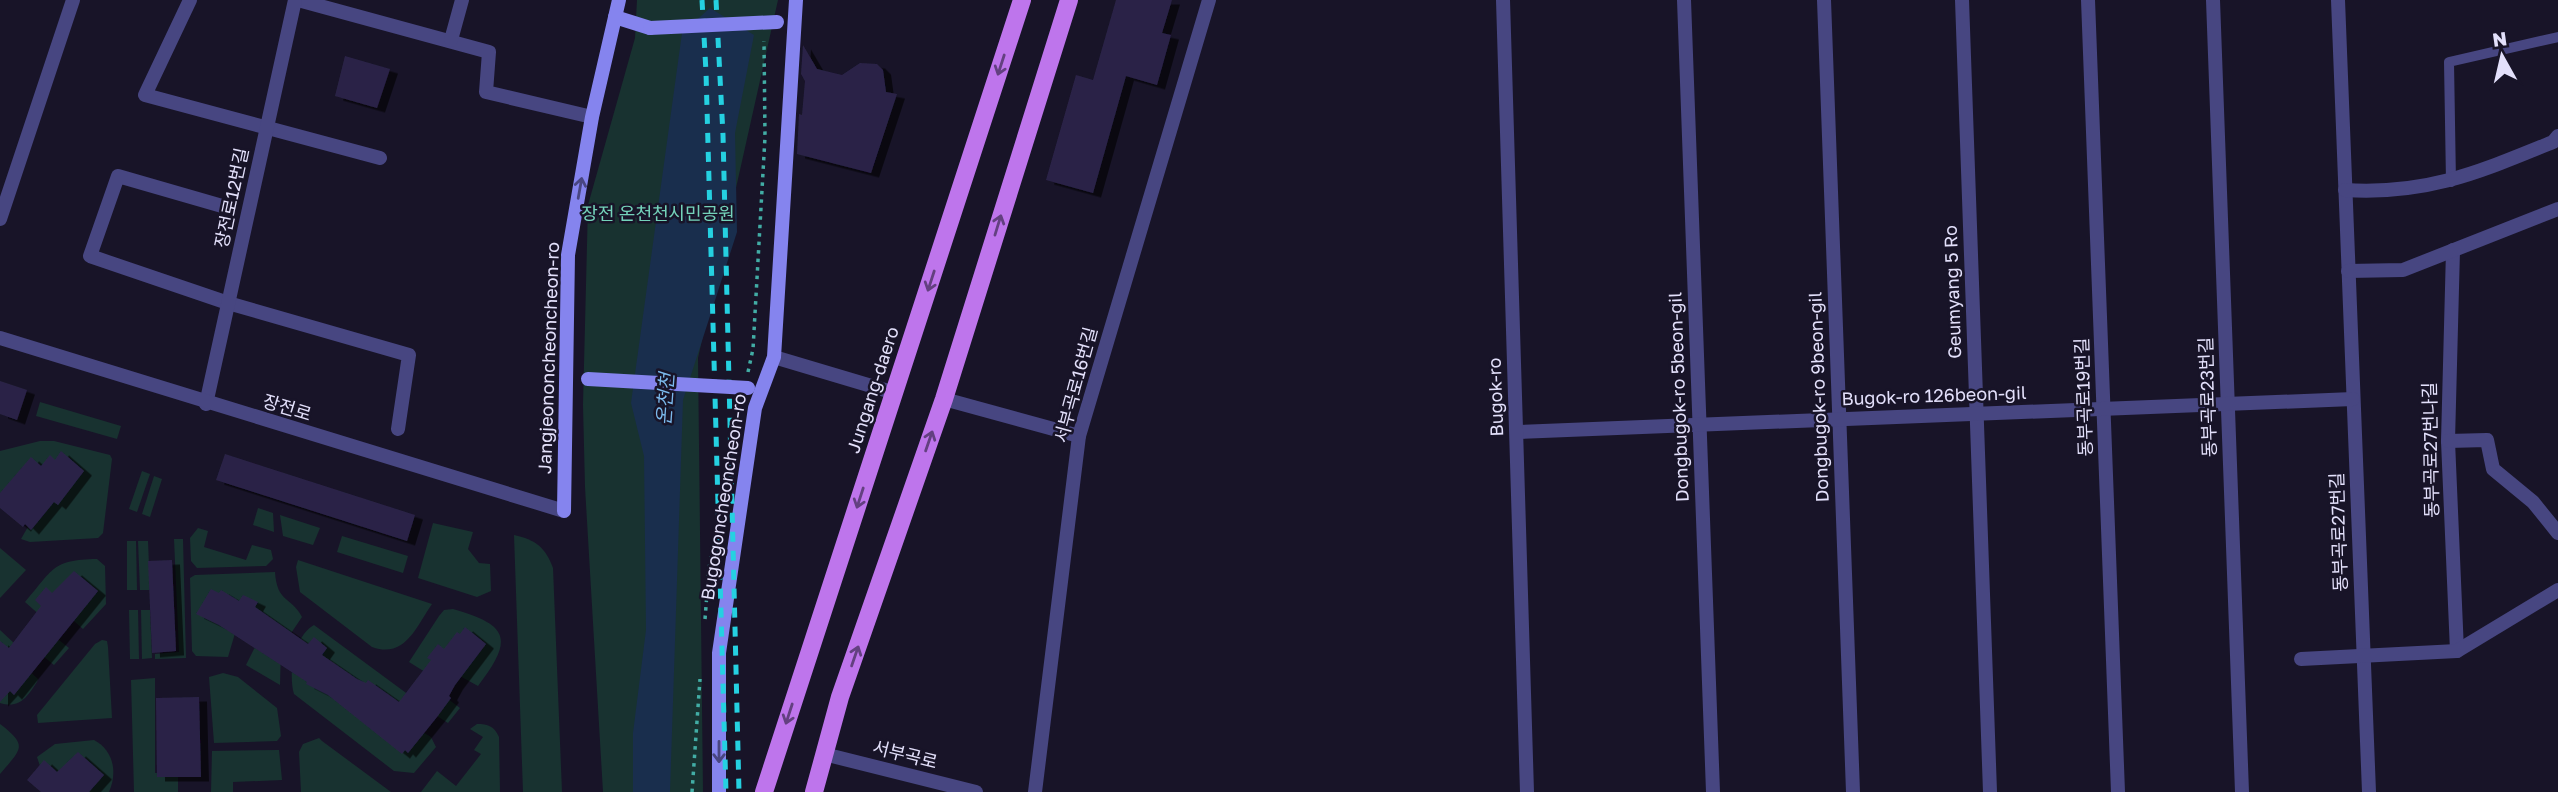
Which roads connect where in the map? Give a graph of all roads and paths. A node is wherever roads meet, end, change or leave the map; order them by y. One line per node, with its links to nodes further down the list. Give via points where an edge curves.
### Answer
1 (73, 0): 29 (street)
2 (190, 0): 22 (street, via 145,94)
3 (297, 0): 20 (street); 22 (street, 장전로12번길)
4 (462, 0): 20 (street)
5 (619, 0): 17 (main road, Jangjeononcheoncheon-ro)
6 (796, 0): 18 (main road, Bugogoncheoncheon-ro)
7 (1021, 0): 37 (main road, Jungang-daero, one-way to 37)
8 (1069, 0): 38 (main road, one-way to 8)
9 (1209, 0): 48 (street, 서부곡로16번길)
10 (1503, 0): 47 (street, Bugok-ro)
11 (1684, 0): 45 (street, Dongbugok-ro 5beon-gil)
12 (1824, 0): 44 (street, Dongbugok-ro 9beon-gil)
13 (1962, 0): 43 (street, Geumyang 5 Ro)
14 (2088, 0): 42 (street, 동부곡로19번길)
15 (2213, 0): 40 (street, 동부곡로23번길)
16 (2338, 0): 26 (street, 동부곡로27번길)
17 (615, 17): 18 (main road, bridge, via 650,28); 21 (main road, Jangjeononcheoncheon-ro)
18 (794, 22): 34 (main road, Bugogoncheoncheon-ro)
19 (2558, 37): 25 (lane, via 2449,62)
20 (451, 40): 21 (street, via 489,52 486,92)
21 (592, 117): 35 (main road, Jangjeononcheoncheon-ro, one-way to 21, via 568,255)
22 (267, 128): 24 (street); 32 (street, 장전로12번길)
23 (2558, 136): 25 (street, via 2553,142)
24 (380, 158)
25 (2451, 182): 26 (street)
26 (2345, 190): 31 (street, 동부곡로27번길)
27 (229, 208): 32 (street, via 118,176 90,256)
28 (2558, 209): 30 (street)
29 (0, 219)
30 (2454, 250): 31 (street, via 2403,270); 49 (street, 동부곡로27번나길)
31 (2348, 271): 39 (street, 동부곡로27번길)
32 (228, 303): 41 (street, 장전로12번길); 46 (street, via 409,355)
33 (0, 338): 41 (street, 장전로)
34 (774, 357): 36 (main road, Bugogoncheoncheon-ro); 37 (street)
35 (565, 378): 36 (main road, bridge); 50 (main road, Jangjeononcheoncheon-ro)
36 (755, 388): 57 (main road, Bugogoncheoncheon-ro, one-way to 57, via 719,653)
37 (895, 393): 58 (main road, Jungang-daero, one-way to 58)
38 (943, 399): 48 (street); 56 (main road, one-way to 38)
39 (2353, 399): 40 (street, Bugok-ro 126beon-gil); 54 (street, 동부곡로27번길)
40 (2228, 403): 42 (street, Bugok-ro 126beon-gil); 67 (street, 동부곡로23번길)
41 (206, 404): 50 (street, 장전로)
42 (2104, 408): 43 (street, Bugok-ro 126beon-gil); 66 (street, 동부곡로19번길)
43 (1977, 413): 44 (street, Bugok-ro 126beon-gil); 65 (street, Geumyang 5 Ro)
44 (1839, 419): 45 (street, Bugok-ro 126beon-gil); 64 (street, Dongbugok-ro 9beon-gil)
45 (1699, 424): 47 (street, Bugok-ro 126beon-gil); 63 (street, Dongbugok-ro 5beon-gil)
46 (398, 429)
47 (1517, 432): 62 (street, Bugok-ro)
48 (1079, 436): 61 (street, 서부곡로16번길)
49 (2448, 441): 51 (street, via 2487,440 2493,469 2533,502); 53 (street, 동부곡로27번나길)
50 (564, 511)
51 (2558, 533)
52 (2558, 590): 53 (street)
53 (2457, 651): 54 (street)
54 (2363, 657): 55 (street); 68 (street, 동부곡로27번길)
55 (2301, 659)
56 (824, 754): 59 (main road); 60 (street, 서부곡로)
57 (719, 792)
58 (764, 792)
59 (814, 792)
60 (976, 792)
61 (1035, 792)
62 (1527, 792)
63 (1713, 792)
64 (1853, 792)
65 (1990, 792)
66 (2118, 792)
67 (2242, 792)
68 (2369, 792)

